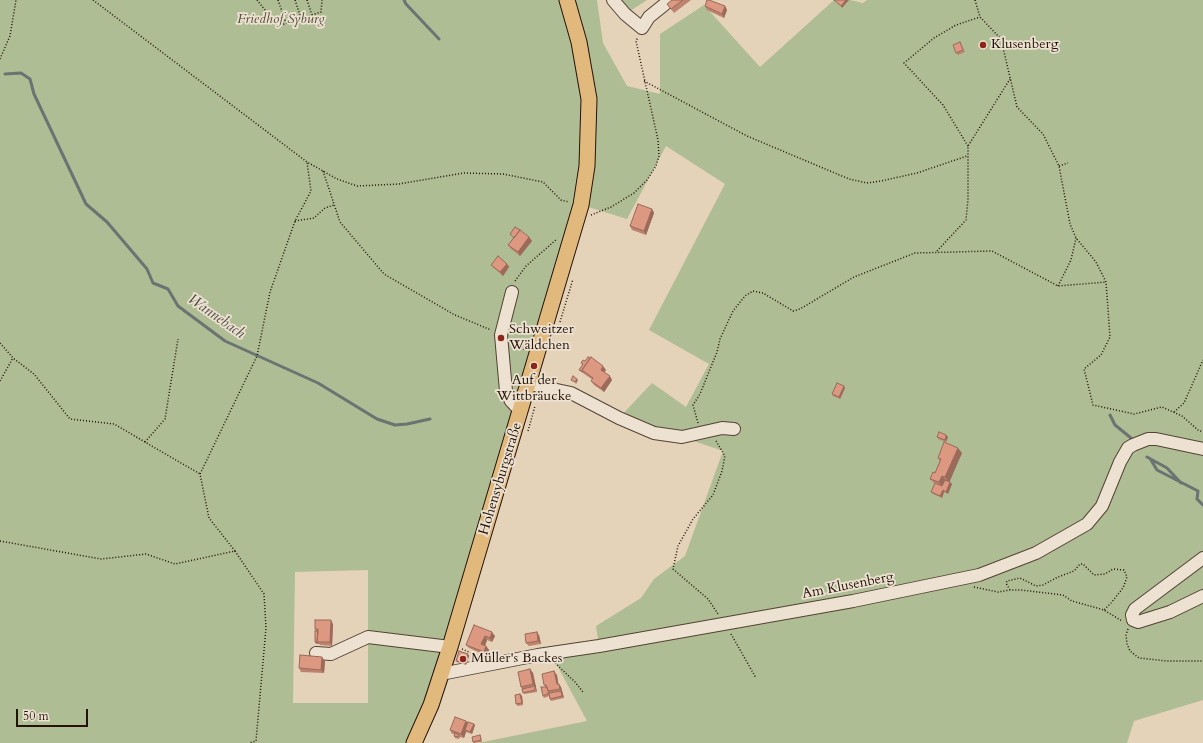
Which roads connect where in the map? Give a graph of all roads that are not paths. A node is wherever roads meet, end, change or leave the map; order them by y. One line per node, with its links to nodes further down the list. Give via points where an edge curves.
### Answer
1 (567, 0): 5 (main road, Hohensyburgstraße, via 579,42 589,99 587,166 578,218)
2 (613, 0): 3 (street, via 642,28 649,17)
3 (670, 0)
4 (512, 292): 6 (street, via 501,335 506,391)
5 (529, 384): 6 (main road, Hohensyburgstraße); 7 (street, via 571,393 654,433 682,437 722,428)
6 (521, 412): 11 (main road, Hohensyburgstraße)
7 (734, 429)
8 (1203, 449): 13 (street, Am Klusenberg, via 1156,439 1138,442 1125,452 1102,506 1087,524 1059,541 1010,564 960,580 853,602)
9 (1203, 558): 10 (street, via 1135,610 1131,623 1170,612)
10 (1203, 596)
11 (451, 645): 12 (street, via 368,637 331,654); 13 (main road, Hohensyburgstraße)
12 (316, 653)
13 (441, 674): 14 (main road, Hohensyburgstraße)
14 (414, 743)

